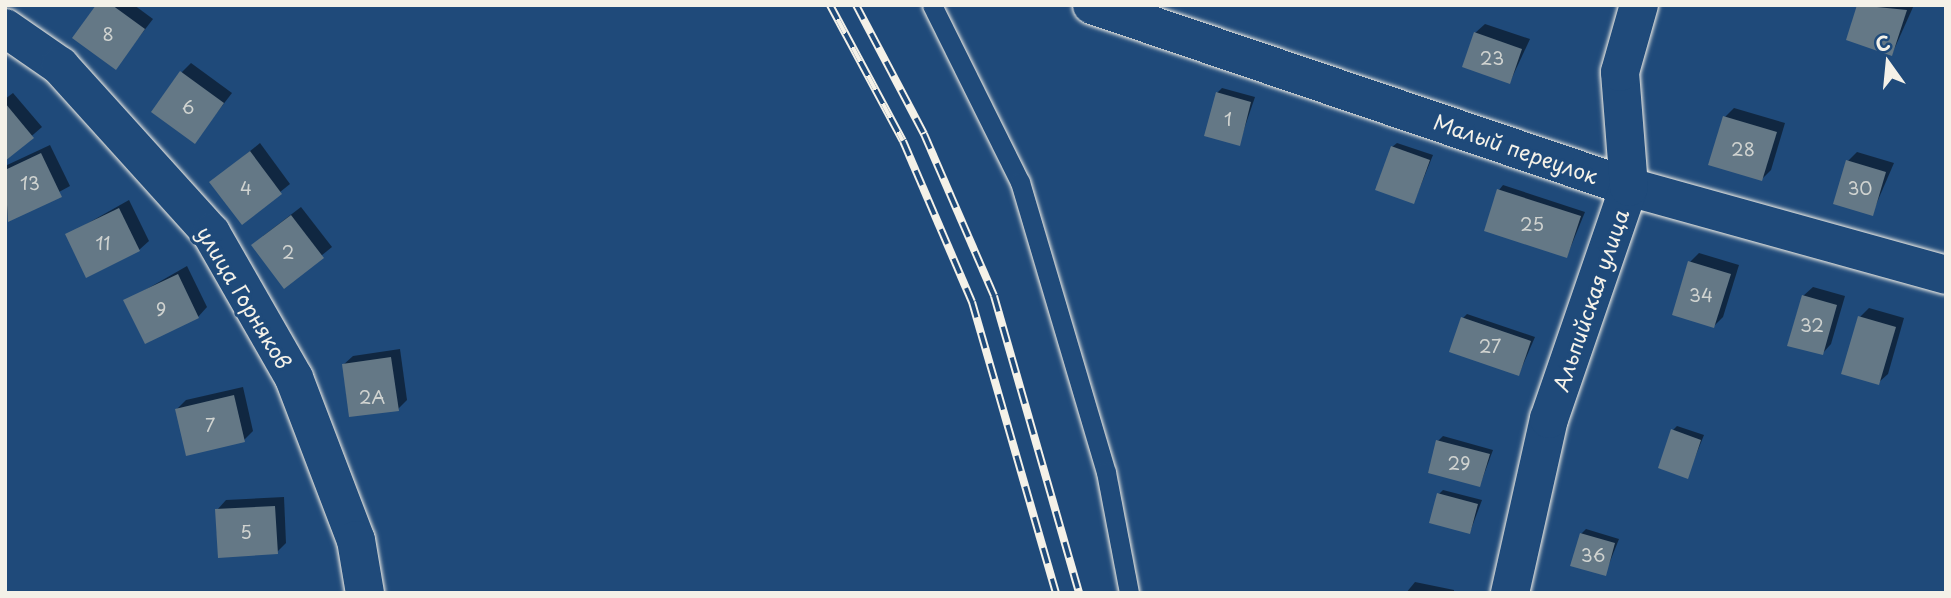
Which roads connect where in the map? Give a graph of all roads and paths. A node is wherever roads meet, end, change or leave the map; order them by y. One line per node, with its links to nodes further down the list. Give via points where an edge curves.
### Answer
1 (932, 5): 8 (lane, via 1020,183 1106,472)
2 (1092, 5): 5 (street, Малый переулок)
3 (1639, 5): 5 (street, Альпийская улица, via 1620,72)
4 (5, 28): 7 (street, улица Горняков, via 60,66 211,233 294,378 356,540)
5 (1629, 187): 6 (street, Малый переулок); 9 (street, Альпийская улица, via 1549,419)
6 (1946, 275)
7 (365, 593)
8 (1129, 593)
9 (1510, 593)

